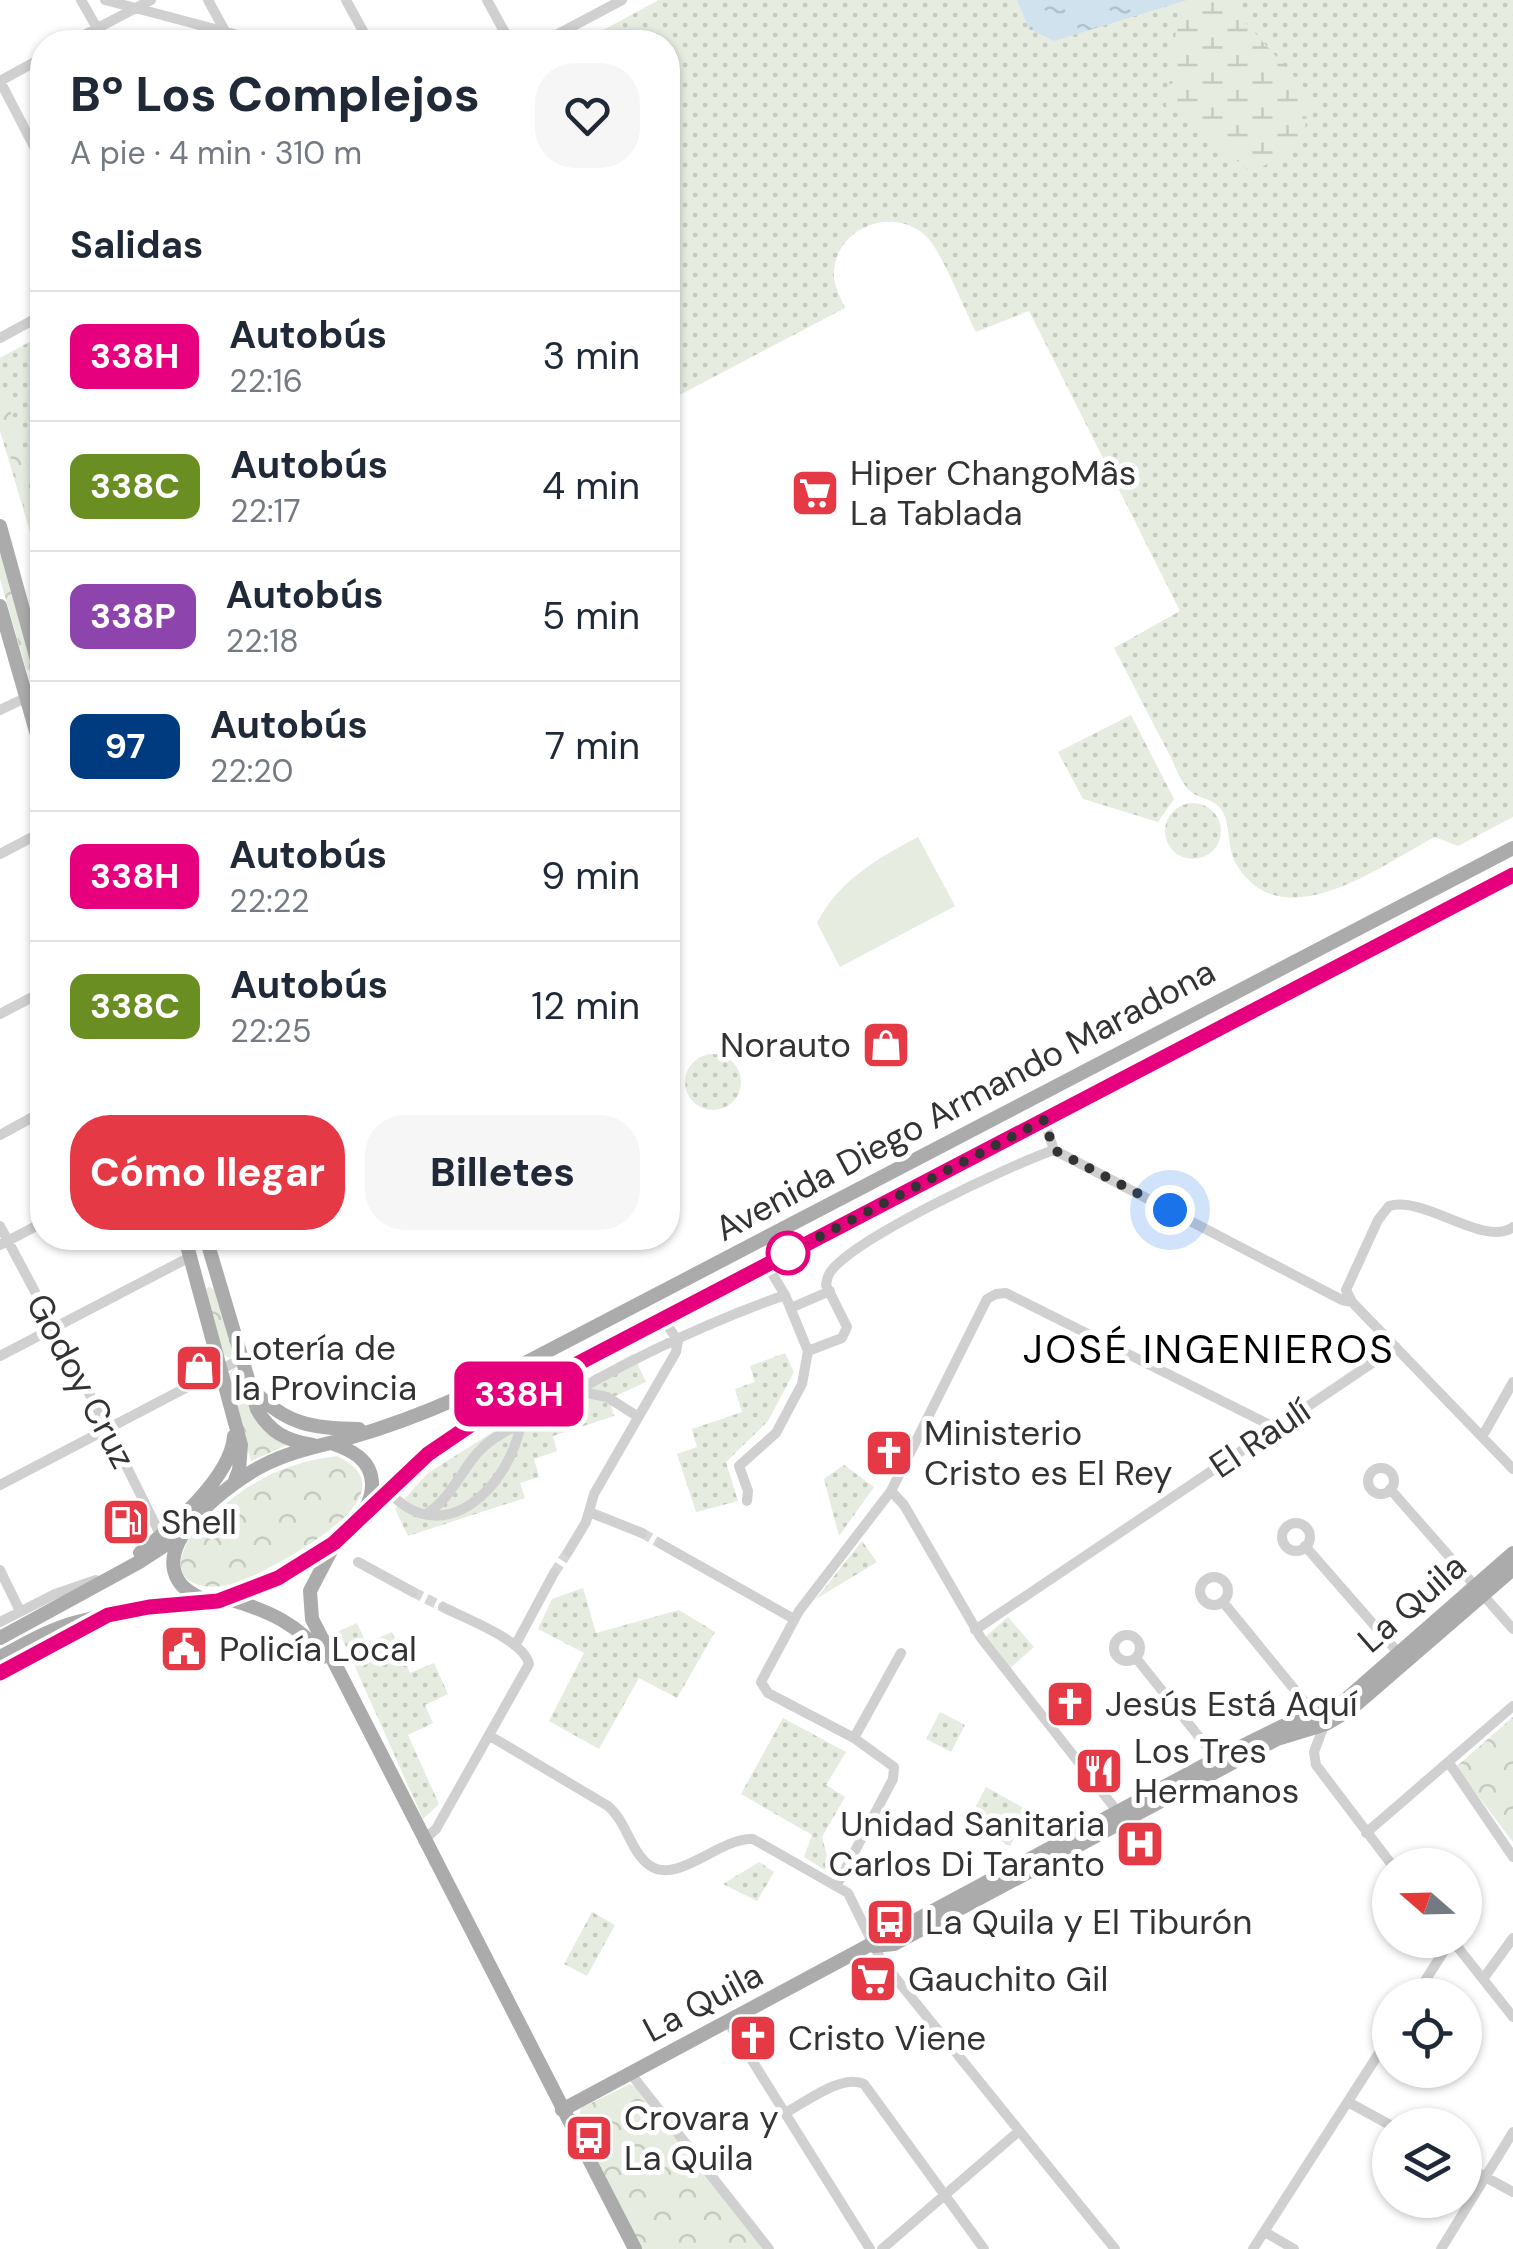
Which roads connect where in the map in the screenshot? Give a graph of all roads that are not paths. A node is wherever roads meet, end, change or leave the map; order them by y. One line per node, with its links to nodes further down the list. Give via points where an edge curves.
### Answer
1 (82, 0): 9 (street)
2 (106, 0): 8 (street)
3 (151, 0): 8 (street)
4 (208, 0): 12 (street)
5 (346, 0): 13 (street)
6 (487, 0): 14 (street)
7 (622, 0): 15 (street)
8 (135, 8): 9 (street); 11 (street)
9 (97, 28): 10 (street)
10 (93, 30)
11 (203, 30)
12 (224, 30)
13 (362, 30)
14 (503, 30)
15 (566, 30)
16 (30, 65): 17 (street)
17 (0, 81): 18 (street)
18 (30, 139)
19 (30, 322): 20 (street)
20 (0, 338)
21 (0, 526): 23 (main road)
22 (0, 606): 25 (main road)
23 (30, 635)
24 (30, 694): 25 (street)
25 (26, 696): 26 (street); 27 (main road)
26 (0, 710)
27 (30, 710)
28 (30, 838): 30 (street)
29 (1513, 848): 67 (main road, Avenida Diego Armando Maradona, via 494,1380 405,1421)
30 (0, 854)
31 (1513, 876): 35 (main road, Avenida Diego Armando Maradona)
32 (30, 998): 33 (street)
33 (0, 1014)
34 (30, 1118): 36 (street)
35 (1044, 1120): 37 (street); 45 (main road, Avenida Diego Armando Maradona)
36 (0, 1134)
37 (1054, 1150): 46 (street, via 866,1242 830,1272); 48 (street)
38 (0, 1226): 41 (street, Godoy Cruz)
39 (1513, 1227): 48 (street, via 1498,1233 1409,1204 1389,1206 1348,1283)
40 (30, 1229): 41 (street)
41 (4, 1243): 51 (street, Godoy Cruz)
42 (188, 1250): 44 (main road)
43 (210, 1250): 56 (main road)
44 (190, 1258): 51 (street); 57 (main road)
45 (767, 1265): 47 (street); 50 (main road, Avenida Diego Armando Maradona)
46 (830, 1292): 49 (street); 54 (street, via 846,1334)
47 (786, 1295): 49 (street); 52 (street)
48 (1352, 1302): 53 (street)
49 (792, 1307): 54 (street)
50 (663, 1318): 52 (street); 72 (main road, Avenida Diego Armando Maradona, via 478,1417)
51 (54, 1327): 55 (street); 65 (street, Godoy Cruz)
52 (678, 1341): 60 (street); 61 (street)
53 (1396, 1347): 64 (street, El Raulí); 66 (street)
54 (808, 1351): 74 (street, via 802,1384 776,1433 739,1466)
55 (0, 1356)
56 (241, 1358): 57 (street); 59 (main road)
57 (220, 1370): 62 (main road); 65 (street)
58 (1513, 1382): 66 (street)
59 (249, 1385): 67 (main road, via 276,1413); 67 (main road, via 268,1428 292,1440)
60 (578, 1390): 61 (street); 63 (street)
61 (637, 1416): 76 (street)
62 (234, 1420): 69 (main road, via 241,1456); 80 (main road, via 229,1458)
63 (521, 1424): 77 (street, via 487,1444); 77 (street, via 511,1460 488,1492 460,1511)
64 (1276, 1428): 73 (street, via 1006,1293 996,1294 986,1299); 102 (street, El Raulí)
65 (108, 1429): 70 (street); 80 (street, Godoy Cruz)
66 (1482, 1437): 68 (street)
67 (331, 1439): 69 (main road, Avenida Diego Armando Maradona, via 264,1464); 75 (main road, via 367,1465)
68 (1513, 1469)
69 (234, 1484): 78 (main road, Avenida Diego Armando Maradona)
70 (0, 1485)
71 (1390, 1490): 91 (street)
72 (388, 1491): 75 (main road, Avenida Diego Armando Maradona); 77 (street, via 402,1506)
73 (891, 1491): 99 (street); 102 (street)
74 (747, 1501)
75 (368, 1508): 81 (main road, Avenida Diego Armando Maradona)
76 (589, 1512): 79 (street); 84 (street)
77 (426, 1514)
78 (181, 1534): 90 (main road); 94 (main road, via 174,1572 184,1589)
79 (642, 1534)
80 (161, 1536): 90 (main road)
81 (334, 1543): 93 (main road, via 278,1578); 110 (main road, via 309,1600)
82 (662, 1544): 99 (street)
83 (1305, 1546): 108 (street)
84 (568, 1552)
85 (1513, 1553): 91 (main road, La Quila)
86 (358, 1562): 92 (street)
87 (1513, 1568): 91 (main road, La Quila)
88 (0, 1570): 97 (street)
89 (554, 1574): 104 (street)
90 (111, 1575): 97 (street); 103 (main road)
91 (1479, 1591): 101 (street); 108 (main road, La Quila)
92 (413, 1592)
93 (228, 1598): 94 (main road); 110 (main road, via 304,1635)
94 (208, 1602): 98 (main road)
95 (1223, 1602): 112 (street)
96 (444, 1607): 104 (street)
97 (20, 1611): 100 (street)
98 (108, 1615): 106 (main road, via 58,1627); 109 (street)
99 (794, 1619): 114 (street, via 762,1688)
100 (0, 1622)
101 (1513, 1629)
102 (975, 1630): 117 (street)
103 (0, 1638)
104 (516, 1644): 113 (street, via 528,1669)
105 (901, 1653): 114 (street)
106 (0, 1657)
107 (1136, 1658): 115 (street)
108 (1402, 1658): 112 (main road, La Quila)
109 (0, 1673)
110 (342, 1683): 119 (main road)
111 (1513, 1706): 116 (street)
112 (1319, 1721): 115 (main road, La Quila, via 1285,1724); 118 (street, via 1316,1765)
113 (490, 1736): 119 (street); 122 (street, via 608,1806 644,1860 661,1871 753,1839)
114 (854, 1738): 122 (street, via 891,1762 894,1772)
115 (1220, 1764): 117 (main road, La Quila)
116 (1449, 1764): 118 (street); 121 (street)
117 (1122, 1816): 124 (main road, La Quila, via 894,1944)
118 (1366, 1833): 120 (street)
119 (423, 1841): 132 (main road)
120 (1378, 1848)
121 (1513, 1857)
122 (836, 1885): 124 (street, via 848,1893)
123 (1513, 1938): 126 (street)
124 (872, 1946): 128 (main road, La Quila); 135 (street)
125 (1466, 1958): 126 (street)
126 (1483, 1979): 127 (street)
127 (1513, 2017)
128 (728, 2022): 130 (main road, La Quila); 133 (street)
129 (1372, 2064): 131 (street)
130 (631, 2074): 132 (main road, La Quila); 143 (street)
131 (1348, 2102): 134 (street); 141 (street)
132 (562, 2110): 142 (main road)
133 (785, 2114): 140 (street, via 858,2080); 144 (street)
134 (1372, 2115)
135 (1019, 2131): 140 (street); 147 (street)
136 (1513, 2132): 138 (street)
137 (1482, 2175): 138 (street)
138 (1485, 2177): 139 (street); 150 (street)
139 (1513, 2192)
140 (944, 2197): 145 (street); 146 (street)
141 (1265, 2232): 148 (street); 149 (street)
142 (635, 2249)
143 (769, 2249)
144 (870, 2249)
145 (882, 2249)
146 (984, 2249)
147 (1115, 2249)
148 (1253, 2249)
149 (1294, 2249)
150 (1441, 2249)

